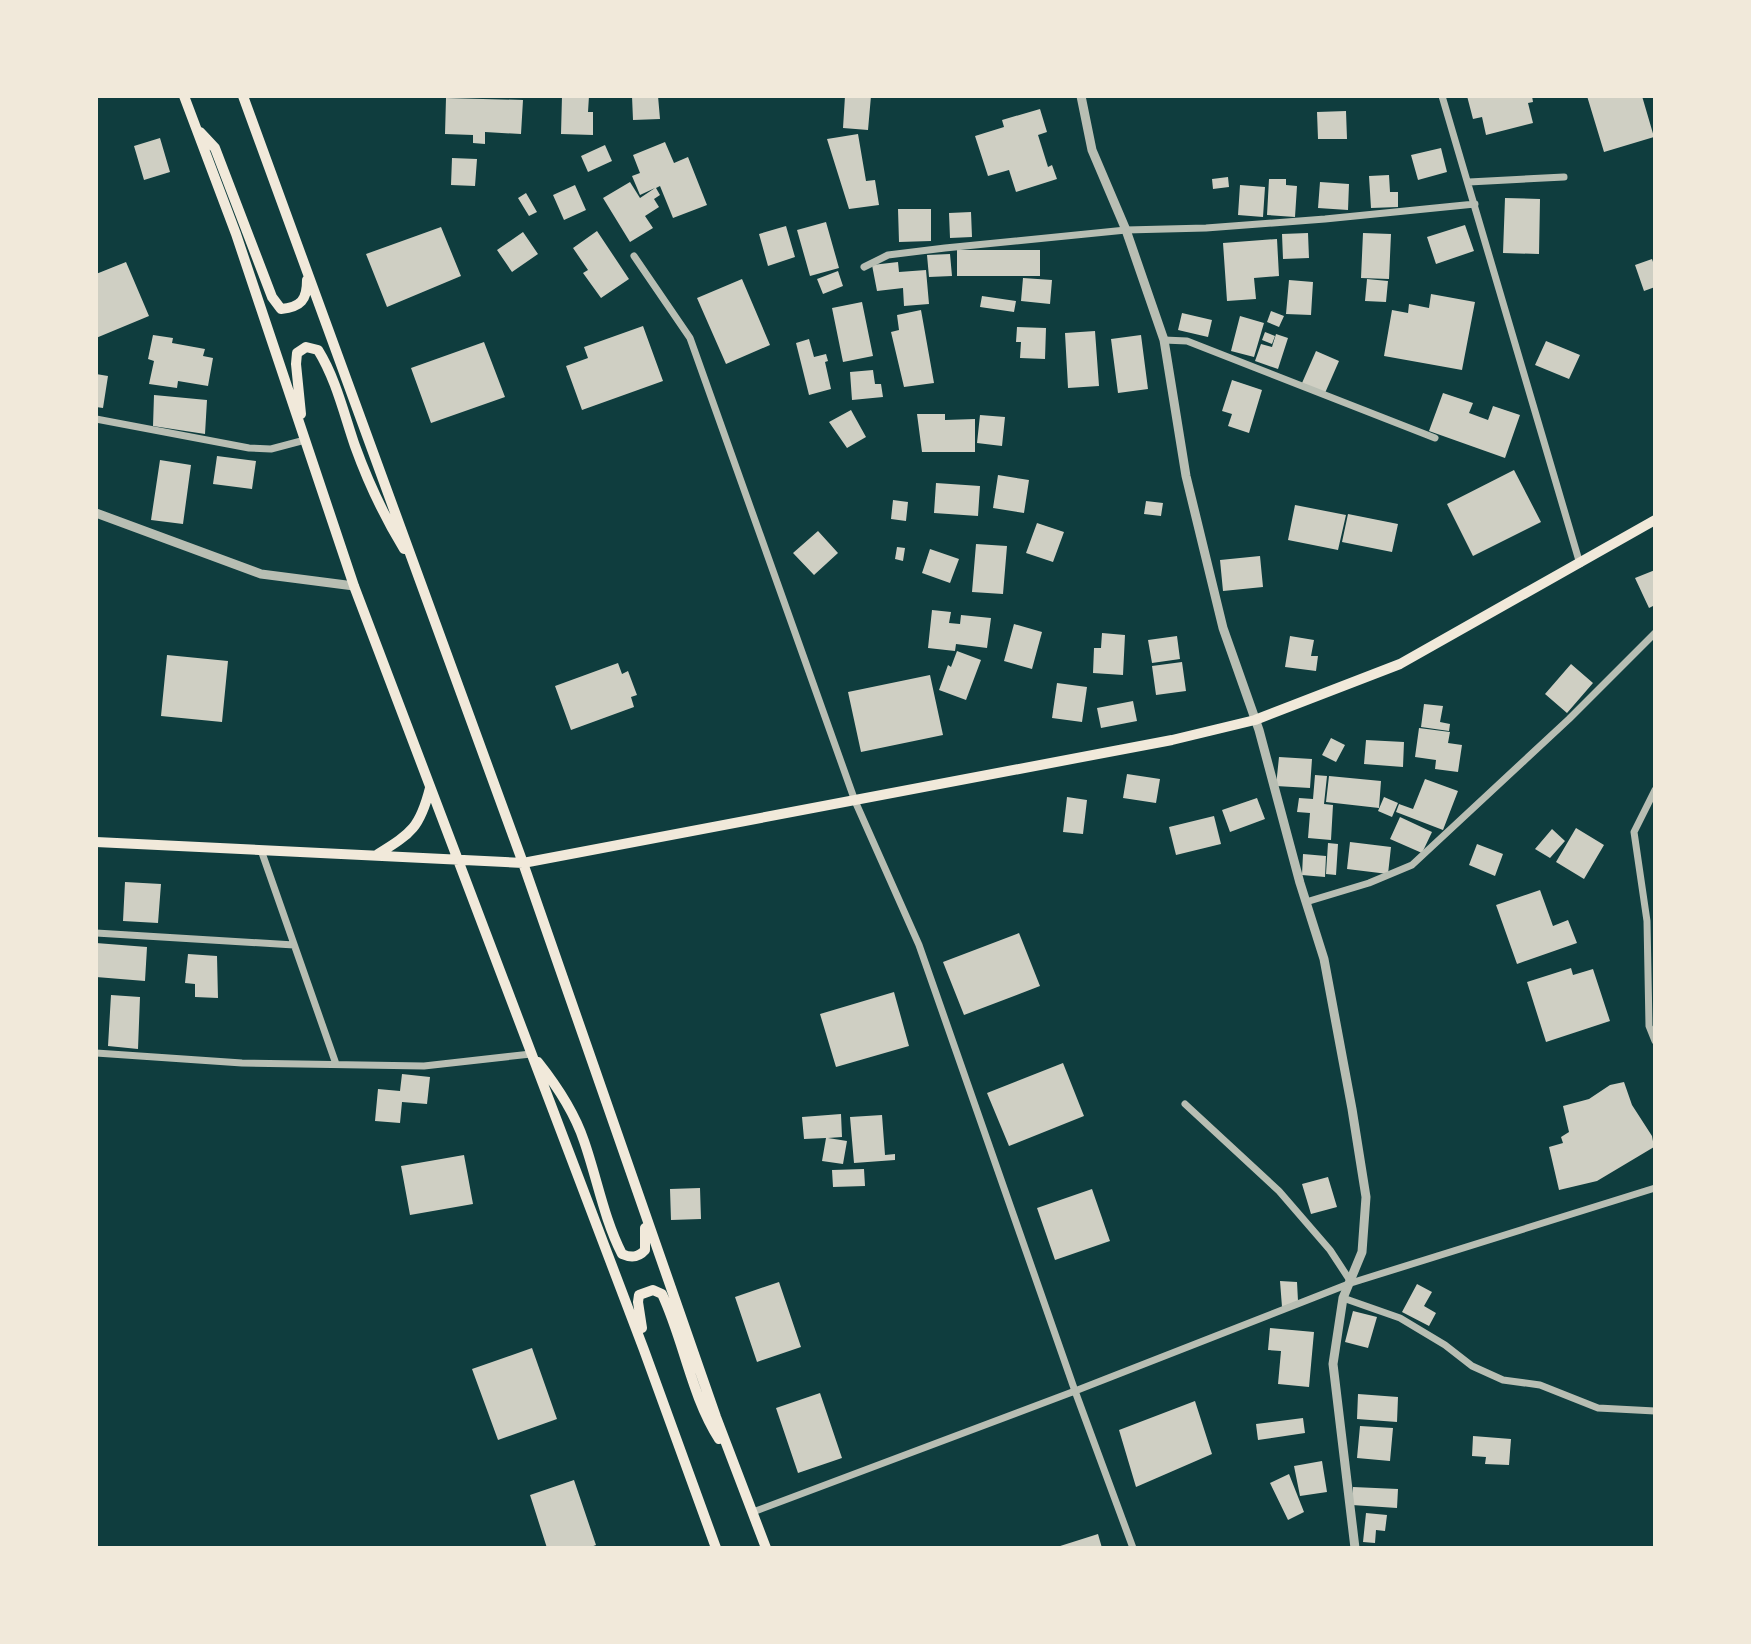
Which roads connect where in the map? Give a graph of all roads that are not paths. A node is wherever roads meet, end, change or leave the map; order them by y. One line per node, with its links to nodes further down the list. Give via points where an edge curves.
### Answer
1 (184, 96): 5 (main road)
2 (243, 96): 12 (main road)
3 (1081, 96): 9 (street, via 1092,150)
4 (1443, 96): 7 (street)
5 (195, 127): 12 (main road, via 215,148 272,297 281,309 302,302); 16 (main road)
6 (1564, 177): 7 (street)
7 (1469, 182): 8 (street)
8 (1475, 204): 9 (street, via 1206,228); 19 (street)
9 (1126, 230): 11 (street, via 888,255); 13 (street)
10 (634, 256): 26 (street, via 690,338)
11 (864, 267)
12 (307, 271): 20 (main road)
13 (1164, 340): 15 (street, via 1187,341); 23 (street, via 1186,476 1223,628)
14 (96, 419): 16 (street, via 249,448 271,449)
15 (1435, 438)
16 (305, 439): 20 (main road, via 296,364 297,353 306,347 317,350 327,365 383,515); 21 (main road)
17 (96, 513): 21 (street, via 261,574)
18 (1655, 520): 19 (main road)
19 (1580, 564): 23 (main road, via 1400,664)
20 (417, 569): 31 (main road)
21 (354, 586): 24 (main road)
22 (1655, 633): 32 (street, via 1412,865)
23 (1255, 720): 26 (main road); 32 (street)
24 (430, 788): 29 (main road, via 423,814 412,830); 30 (main road)
25 (1655, 790): 35 (street, via 1634,832 1647,921 1649,1026)
26 (855, 801): 31 (main road); 45 (street, via 919,945)
27 (96, 842): 28 (main road)
28 (261, 850): 29 (main road); 34 (street)
29 (377, 855): 30 (main road)
30 (457, 859): 31 (main road); 37 (main road)
31 (523, 863): 41 (main road)
32 (1306, 902): 42 (street, via 1324,959 1366,1197 1362,1252)
33 (96, 933): 34 (street)
34 (294, 945): 38 (street)
35 (1655, 1041)
36 (96, 1053): 38 (street)
37 (531, 1054): 38 (street, via 424,1066); 41 (main road, via 560,1090 578,1126 615,1241 629,1257 645,1250); 44 (main road)
38 (335, 1064)
39 (1185, 1104): 42 (street, via 1279,1191 1330,1250)
40 (1655, 1188): 42 (street)
41 (643, 1206): 47 (main road)
42 (1351, 1283): 43 (street); 45 (street)
43 (1343, 1298): 46 (street, via 1400,1318 1472,1366 1503,1380 1540,1385 1598,1408); 52 (street, via 1333,1364)
44 (653, 1372): 47 (main road, via 638,1302 639,1295 653,1290 662,1294 712,1428); 49 (main road)
45 (1075, 1391): 48 (street); 51 (street)
46 (1655, 1411)
47 (733, 1463): 48 (main road)
48 (752, 1512): 50 (main road)
49 (716, 1548)
50 (766, 1548)
51 (1133, 1548)
52 (1355, 1548)

